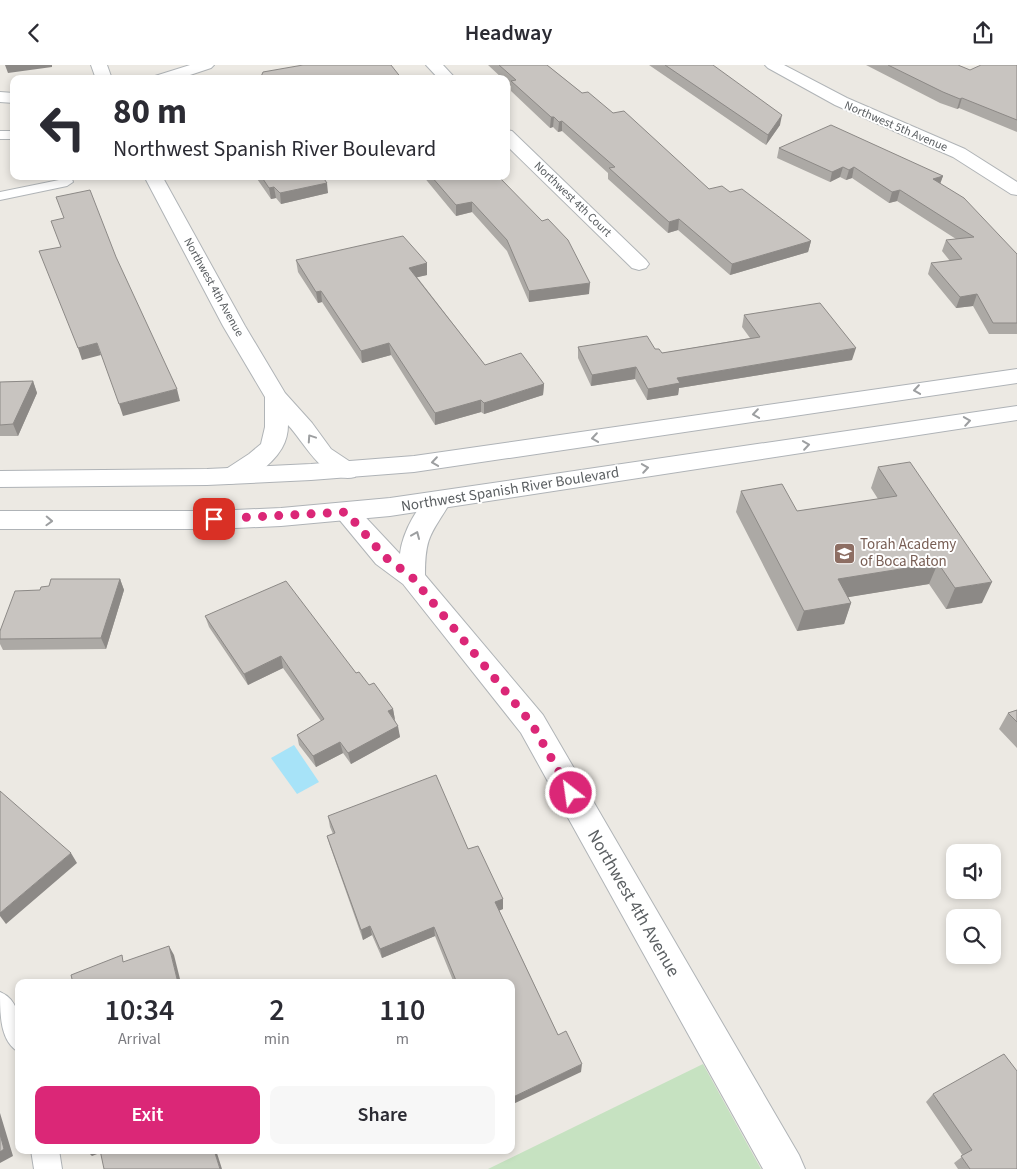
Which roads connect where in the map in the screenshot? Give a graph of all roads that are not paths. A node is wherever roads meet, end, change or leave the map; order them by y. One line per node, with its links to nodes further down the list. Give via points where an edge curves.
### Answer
1 (206, 65): 4 (street)
2 (434, 65): 5 (street)
3 (773, 65): 9 (street, Northwest 5th Avenue, via 838,101 961,154)
4 (174, 75)
5 (444, 75)
6 (510, 139): 11 (street, Northwest 4th Court)
7 (65, 180): 10 (lane)
8 (155, 180): 13 (street, Northwest 4th Avenue)
9 (1017, 190)
10 (0, 196)
11 (639, 264)
12 (1017, 376): 15 (street, one-way to 15, via 473,456)
13 (276, 397): 15 (street, Northwest 4th Avenue, one-way to 13, via 323,455); 16 (street, Northwest 4th Avenue, via 276,440 271,449)
14 (1017, 413): 18 (street, Northwest Spanish River Boulevard, one-way to 14)
15 (346, 471): 16 (street)
16 (232, 477): 17 (street)
17 (0, 479)
18 (439, 501): 19 (street, Northwest Spanish River Boulevard); 21 (street, one-way to 18, via 413,541)
19 (346, 512): 20 (street, Northwest Spanish River Boulevard, one-way to 19, via 167,521); 21 (street, Northwest 4th Avenue, via 385,557)
20 (0, 520)
21 (412, 577): 26 (street, Northwest 4th Avenue, via 532,724)
22 (0, 1005): 23 (lane)
23 (15, 1032)
24 (46, 1154): 25 (lane)
25 (48, 1169)
26 (785, 1169)

